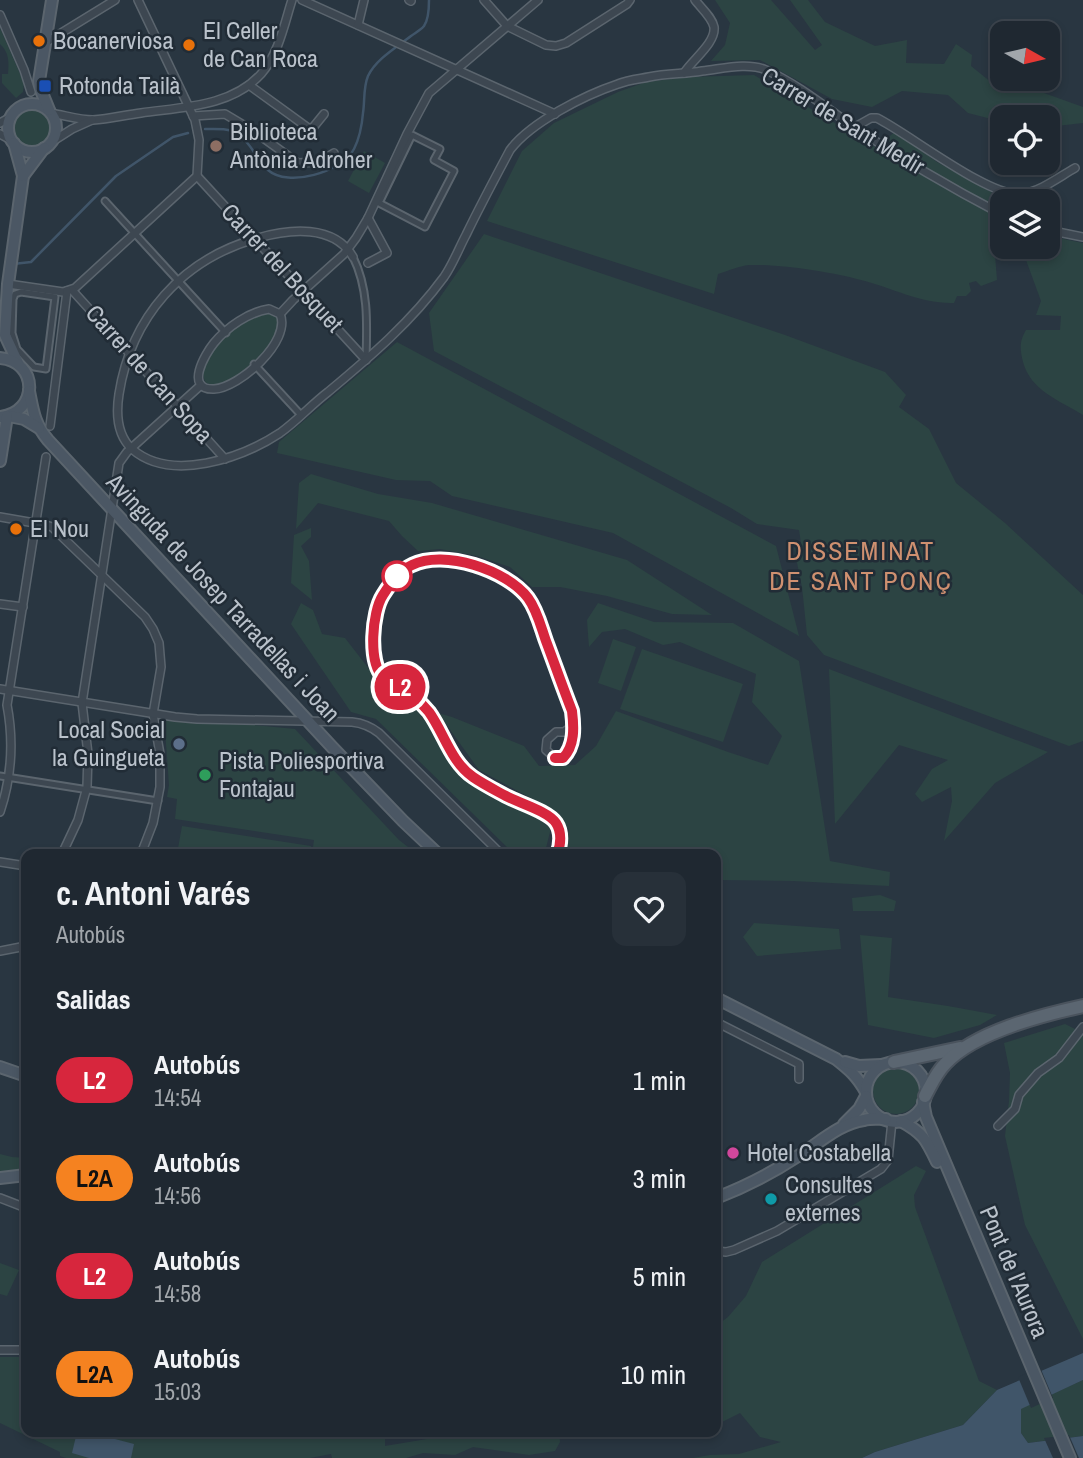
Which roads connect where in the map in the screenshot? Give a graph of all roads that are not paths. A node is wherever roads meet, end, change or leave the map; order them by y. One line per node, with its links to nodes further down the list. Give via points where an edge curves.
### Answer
1 (52, 0): 14 (main road)
2 (115, 0): 14 (street)
3 (138, 0): 21 (street)
4 (292, 0): 18 (street, via 275,51)
5 (302, 0): 12 (street)
6 (364, 0): 12 (street)
7 (484, 0): 13 (street)
8 (538, 0): 13 (street)
9 (630, 0): 13 (street, via 561,46)
10 (695, 0): 16 (street, via 714,27 712,41)
11 (0, 15): 19 (street)
12 (358, 25): 15 (street)
13 (507, 26): 15 (street)
14 (45, 43): 17 (main road)
15 (456, 70): 24 (street); 39 (street, via 426,97)
16 (684, 73): 24 (street, Carrer de Sant Medir, via 619,83); 29 (street, Carrer de Sant Medir, via 757,67 795,86)
17 (39, 80): 19 (main road); 22 (main road)
18 (249, 85): 21 (street, via 217,101); 23 (street, via 311,130)
19 (32, 92): 20 (main road)
20 (24, 105): 22 (main road, via 39,105); 25 (main road)
21 (188, 107): 26 (street); 27 (street)
22 (50, 112): 27 (street); 32 (main road, via 55,130)
23 (324, 114)
24 (555, 114): 58 (street, Carrer de Sant Medir, via 518,139 444,276 401,328)
25 (11, 117): 28 (street); 31 (main road, via 8,129)
26 (194, 118): 33 (street, via 225,114 298,163 319,162); 36 (street, via 199,140)
27 (92, 120): 32 (street)
28 (0, 123)
29 (855, 127): 34 (street, via 877,118 978,180 1013,195 1033,191); 38 (street, Carrer de Sant Medir)
30 (0, 134): 31 (street)
31 (13, 141): 32 (main road, via 27,151); 35 (main road)
32 (47, 146): 35 (main road)
33 (334, 153)
34 (1075, 168)
35 (23, 176): 48 (main road)
36 (197, 176): 42 (street); 44 (street, Carrer del Bosquet)
37 (105, 201): 42 (street)
38 (990, 208)
39 (368, 218): 45 (street); 47 (street, via 387,253)
40 (425, 227): 40 (street, via 454,171 434,160 440,149 412,135 379,203)
41 (1060, 232): 43 (street)
42 (135, 233): 49 (street); 50 (street)
43 (1083, 237)
44 (255, 239): 45 (street, via 315,232); 49 (street, via 208,258); 51 (street, Carrer del Bosquet)
45 (348, 249): 46 (street); 51 (street)
46 (353, 257): 58 (street, via 364,288)
47 (368, 263)
48 (8, 281): 50 (street, via 57,292); 55 (main road)
49 (178, 281): 54 (street); 56 (street, via 147,317)
50 (69, 290): 56 (street, Carrer de Can Sopa); 66 (street)
51 (303, 292): 53 (street); 58 (street, Carrer del Bosquet)
52 (13, 299): 52 (street, via 12,333 17,349 34,367 46,369 55,297 21,292)
53 (280, 314): 54 (street, via 264,310); 60 (street, via 280,332)
54 (226, 333): 61 (street, via 200,367)
55 (2, 340): 59 (main road, Avinguda de Josep Tarradellas i Joan)
56 (130, 353): 63 (street, Carrer de Can Sopa); 67 (street, via 117,415)
57 (0, 358): 59 (main road)
58 (366, 360): 64 (street, Carrer de Sant Medir)
59 (19, 365): 62 (main road, Avinguda de Josep Tarradellas i Joan, via 27,376)
60 (255, 365): 61 (street, via 217,388); 64 (street)
61 (201, 385): 63 (street)
62 (29, 391): 65 (main road, via 22,407); 66 (main road, Avinguda de Josep Tarradellas i Joan, via 34,418)
63 (178, 406): 67 (street); 69 (street, Carrer de Can Sopa)
64 (301, 415): 69 (street, Carrer de Sant Medir, via 270,439)
65 (5, 416): 66 (main road, Avinguda de Josep Tarradellas i Joan); 70 (main road)
66 (44, 427): 71 (main road, Avinguda de Josep Tarradellas i Joan)
67 (132, 449): 69 (street, Carrer de Sant Medir, via 170,465); 71 (street, via 119,463)
68 (46, 457): 73 (street)
69 (225, 458)
70 (0, 461)
71 (112, 509): 74 (street); 83 (main road, Avinguda de Josep Tarradellas i Joan)
72 (0, 517): 73 (street)
73 (36, 523): 74 (street, via 52,527); 76 (street)
74 (102, 575): 79 (street); 80 (street, via 145,617 156,636 161,667)
75 (0, 604): 76 (street)
76 (23, 607): 78 (street)
77 (0, 690): 78 (street)
78 (9, 691): 79 (street); 86 (street)
79 (82, 703): 81 (street); 87 (street, via 88,754)
80 (155, 705): 81 (street); 82 (street)
81 (153, 715): 82 (street); 88 (street, via 160,754)
82 (164, 716): 83 (street)
83 (308, 721): 92 (main road, Avinguda de Josep Tarradellas i Joan); 93 (street, via 370,727)
84 (573, 726): 84 (street, via 547,740 546,750 555,758 563,758 569,751); 94 (street, via 572,711 537,615 517,587 499,575 452,560 411,565 395,578 376,614 376,666 383,677 417,699 471,776 554,820 560,833)
85 (0, 776): 86 (street)
86 (9, 778): 87 (street); 89 (street)
87 (86, 790): 88 (street); 90 (street)
88 (158, 801): 91 (street)
89 (0, 812)
90 (64, 849)
91 (143, 849)
92 (434, 849)
93 (495, 849)
94 (558, 849)
95 (0, 862): 96 (street)
96 (21, 865)
97 (21, 947): 98 (street)
98 (0, 951)
99 (721, 1001): 104 (main road)
100 (1083, 1006): 103 (main road, via 1019,1023)
101 (721, 1025): 108 (street, via 799,1064)
102 (1083, 1027): 112 (street, via 1059,1058 1019,1095 1015,1110)
103 (964, 1048): 105 (main road); 110 (main road, via 942,1066)
104 (836, 1059): 105 (main road, via 859,1066); 109 (main road, via 852,1071)
105 (888, 1064): 109 (main road, via 869,1078); 110 (main road, via 906,1064 919,1073)
106 (0, 1067): 107 (main road)
107 (21, 1074)
108 (799, 1079)
109 (866, 1094): 111 (main road, via 873,1111); 113 (main road)
110 (924, 1099): 111 (main road, via 914,1114); 114 (main road, Pont de l'Aurora)
111 (893, 1120): 113 (main road, via 862,1120); 114 (main road, Pont de l'Aurora, via 917,1129); 120 (street, via 888,1160 881,1169 777,1231 734,1251)
112 (998, 1126)
113 (839, 1130): 117 (main road, via 755,1181)
114 (942, 1164): 123 (main road, Pont de l'Aurora); 124 (main road, Pont de l'Aurora)
115 (21, 1176): 116 (main road)
116 (0, 1178)
117 (721, 1196)
118 (0, 1198): 119 (street)
119 (21, 1206)
120 (721, 1252)
121 (0, 1350): 122 (street)
122 (21, 1350)
123 (1063, 1458)
124 (1070, 1458)

